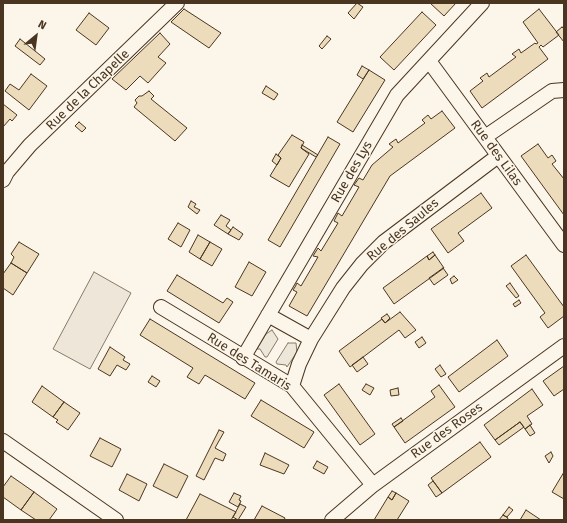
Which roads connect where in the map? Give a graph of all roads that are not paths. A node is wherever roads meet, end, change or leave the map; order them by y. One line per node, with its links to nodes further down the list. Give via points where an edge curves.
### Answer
1 (178, 3): 7 (street, Rue de la Chapelle, via 30,145)
2 (482, 3): 3 (street, Rue des Lys)
3 (429, 61): 5 (street, Rue des Lilas); 10 (street, Rue des Lys, via 397,95)
4 (564, 90): 5 (street, via 552,91)
5 (485, 137): 6 (street, Rue des Lilas)
6 (498, 156): 8 (street, Rue des Lilas); 11 (street, Rue des Saules, via 384,242 343,288)
7 (3, 180)
8 (564, 245)
9 (161, 307): 13 (street, Rue des Tamaris)
10 (268, 315): 11 (street); 13 (street, Rue des Lys)
11 (311, 339): 14 (street, Rue des Saules, via 298,364)
12 (564, 346): 16 (street, Rue des Roses)
13 (243, 358): 14 (street, Rue des Tamaris)
14 (292, 386): 16 (street, Rue des Tamaris)
15 (3, 441): 17 (street)
16 (373, 484): 18 (street, Rue des Roses)
17 (116, 520)
18 (332, 520)

